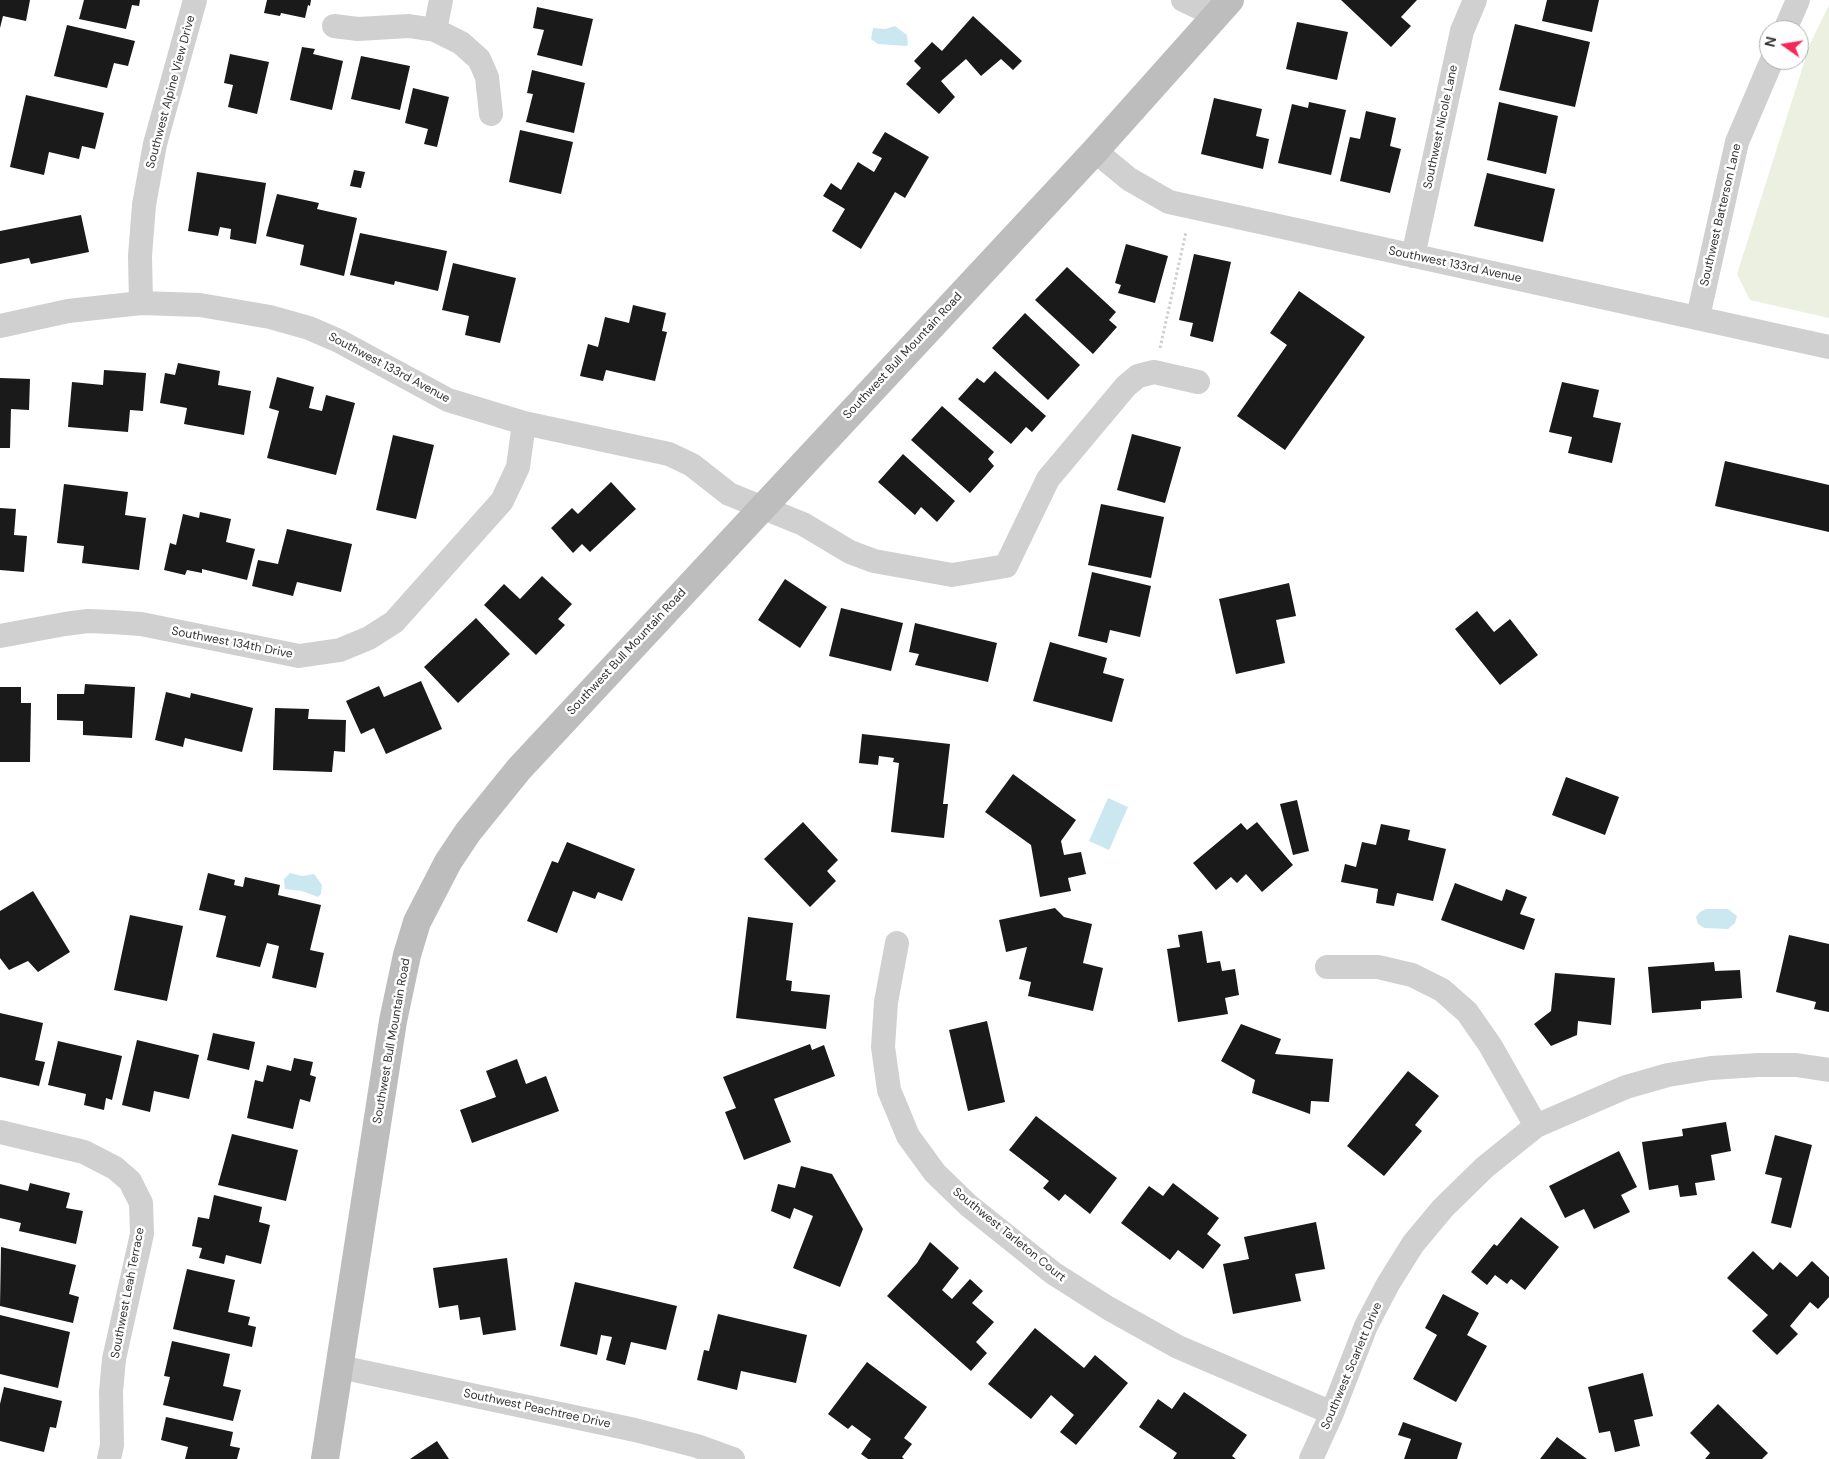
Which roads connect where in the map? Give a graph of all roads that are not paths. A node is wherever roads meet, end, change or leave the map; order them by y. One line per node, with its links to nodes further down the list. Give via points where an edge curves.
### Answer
1 (195, 0): 14 (street, Southwest Alpine View Drive, via 156,144 144,205)
2 (442, 0): 9 (street)
3 (1183, 0): 6 (street)
4 (1475, 0): 13 (street, Southwest Nicole Lane, via 1462,31)
5 (1798, 0): 7 (street)
6 (1224, 8): 12 (main road, Southwest Bull Mountain Road)
7 (1789, 20)
8 (334, 26): 9 (street, via 358,29 409,26)
9 (435, 30): 11 (street, via 461,43 480,59 487,77)
10 (1768, 70): 15 (street, Southwest Batterson Lane, via 1737,142)
11 (491, 114)
12 (1095, 151): 13 (street, Southwest 133rd Avenue, via 1151,193 1169,202); 20 (main road, Southwest Bull Mountain Road)
13 (1413, 256): 15 (street, Southwest 133rd Avenue)
14 (141, 303): 16 (street, Southwest 133rd Avenue, via 68,311); 19 (street, Southwest 133rd Avenue, via 226,309 309,328 448,400)
15 (1698, 317): 17 (street, Southwest 133rd Avenue)
16 (0, 326)
17 (1829, 347)
18 (1198, 382): 20 (street, Southwest 133rd Avenue, via 1154,372 1138,376 1126,386 1048,479 1006,566 952,576 874,561 850,552 803,524)
19 (524, 423): 20 (street, Southwest 133rd Avenue, via 670,454 692,465 729,494); 21 (street, Southwest 134th Drive, via 518,466 502,501 394,622 370,638 340,650 299,656 142,624 88,621)
20 (762, 506): 27 (main road, Southwest Bull Mountain Road, via 519,769 468,832 448,862 417,922 393,1021)
21 (0, 636)
22 (897, 943): 28 (street, Southwest Tarleton Court, via 886,1002 883,1046 889,1090 908,1136 935,1173 968,1205 1053,1273 1108,1308 1178,1347)
23 (1327, 967): 25 (street, via 1378,967 1412,975 1442,990 1467,1012 1490,1045)
24 (1829, 1070): 25 (street, Southwest Scarlett Drive, via 1759,1065 1668,1074 1626,1087)
25 (1536, 1126): 28 (street, Southwest Scarlett Drive, via 1478,1174 1443,1208 1413,1244 1366,1326)
26 (0, 1132): 29 (street, Southwest Leah Terrace, via 84,1152 120,1172 130,1181 141,1203 142,1234 114,1358)
27 (340, 1367): 30 (main road, Southwest Bull Mountain Road); 31 (street, Southwest Peachtree Drive, via 635,1430)
28 (1332, 1413): 32 (street, Southwest Scarlett Drive)
29 (109, 1459)
30 (324, 1459)
31 (733, 1459)
32 (1311, 1459)

